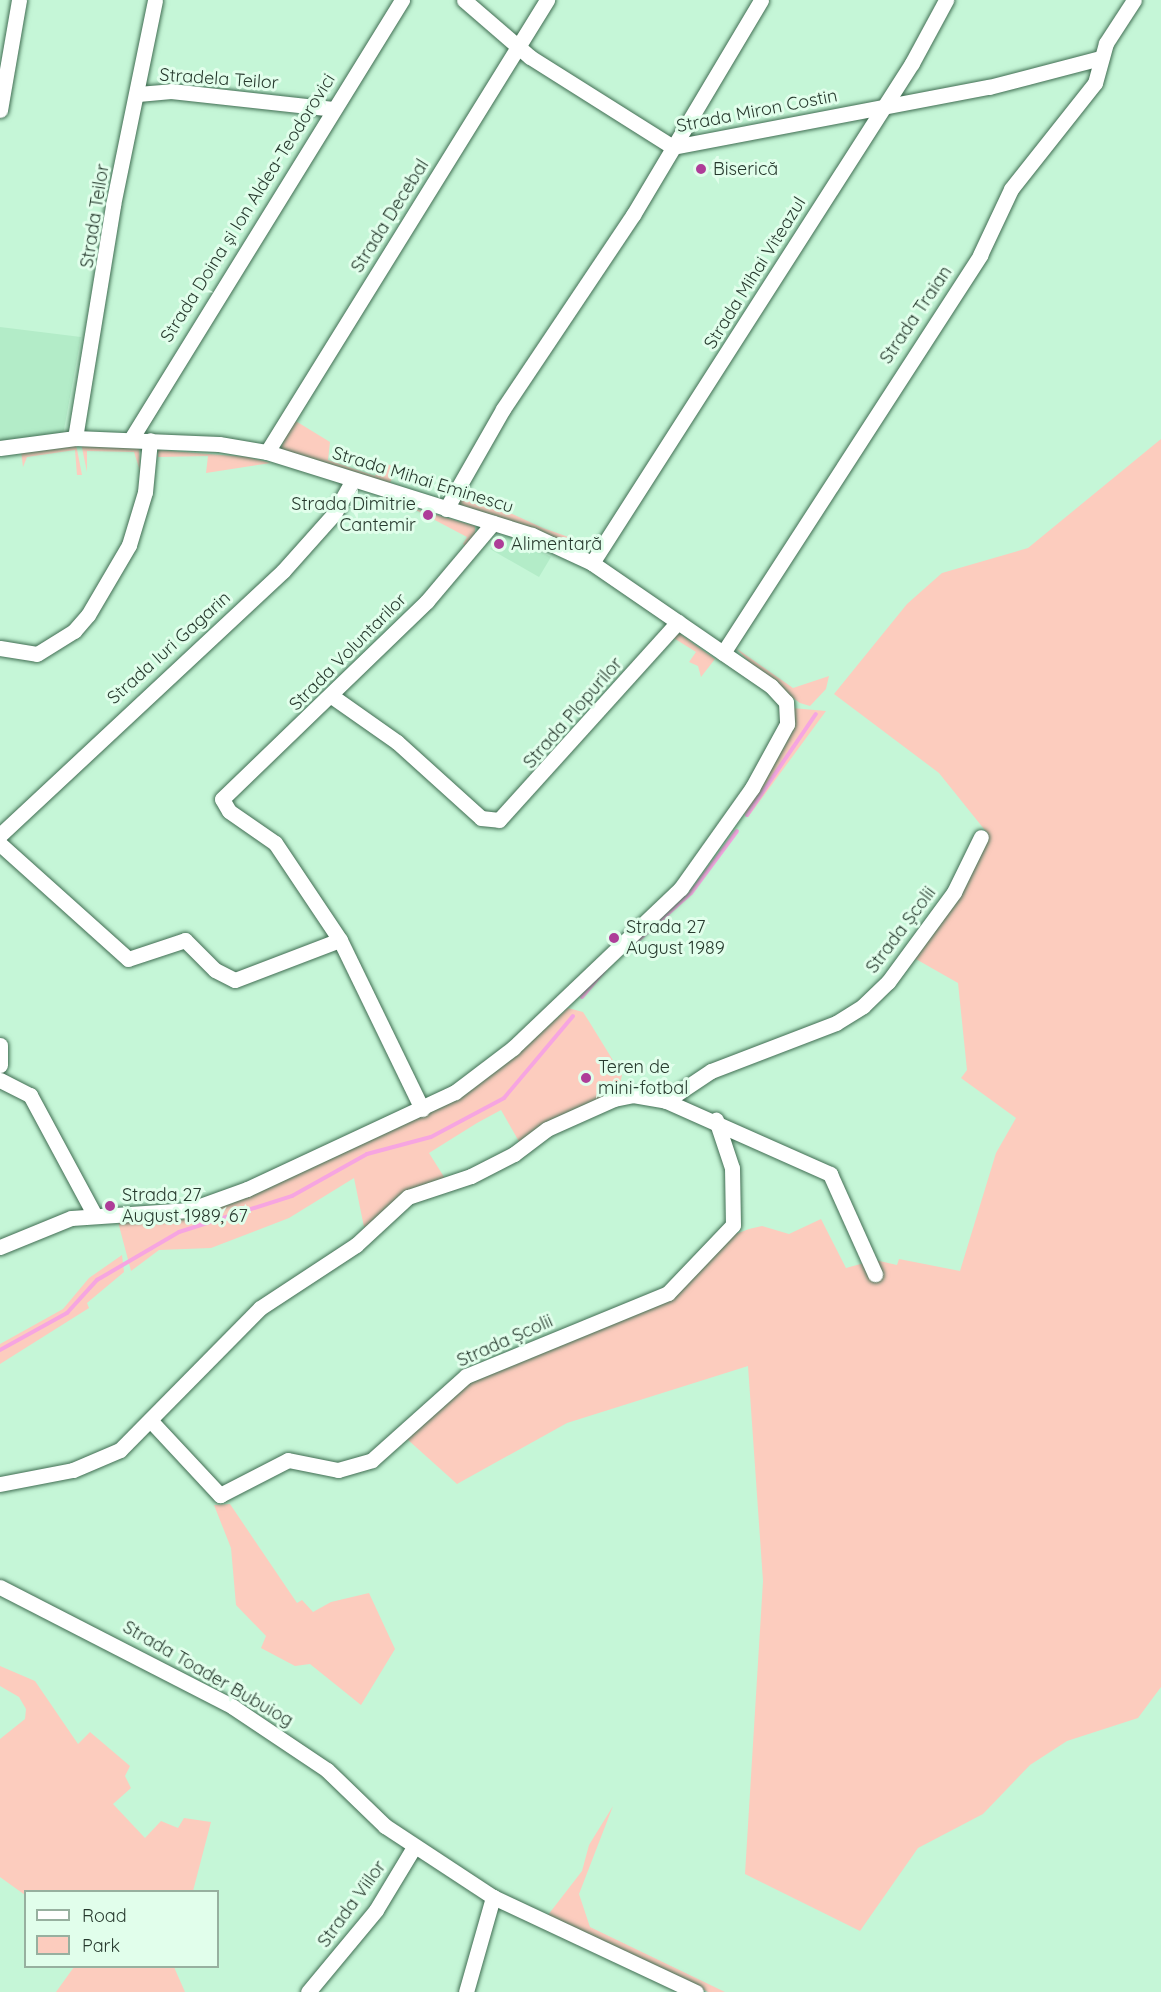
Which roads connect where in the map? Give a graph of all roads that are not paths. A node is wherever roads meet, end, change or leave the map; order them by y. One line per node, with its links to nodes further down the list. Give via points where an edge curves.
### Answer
1 (19, 0): 14 (street)
2 (155, 0): 11 (street, Strada Teilor)
3 (402, 0): 13 (street, Strada Doina și Ion Aldea-Teodorovici)
4 (464, 0): 9 (street, Strada Miron Costin)
5 (547, 0): 9 (street, Strada Decebal)
6 (761, 0): 15 (street)
7 (946, 0): 12 (street, Strada Mihai Viteazul)
8 (1134, 0): 10 (street, Strada Traian)
9 (519, 45): 15 (street, Strada Miron Costin, via 645,134); 20 (street, Strada Decebal)
10 (1100, 58): 12 (street, Strada Miron Costin); 27 (street, Strada Traian, via 1095,83 1011,189 980,255)
11 (138, 94): 13 (street, Stradela Teilor, via 171,92); 16 (street, Strada Teilor, via 113,205)
12 (880, 108): 15 (street, Strada Miron Costin); 24 (street, Strada Mihai Viteazul)
13 (333, 109): 17 (street, Strada Doina și Ion Aldea-Teodorovici)
14 (0, 110)
15 (673, 147): 22 (street, via 503,408)
16 (75, 438): 17 (street, Strada Mihai Eminescu); 19 (street, Strada Mihai Eminescu)
17 (131, 439): 18 (street, Strada Mihai Eminescu)
18 (150, 440): 20 (street, Strada Mihai Eminescu); 26 (street, via 145,492 129,545 88,615 69,635 37,654)
19 (0, 448)
20 (267, 452): 21 (street, Strada Mihai Eminescu)
21 (353, 480): 22 (street, Strada Mihai Eminescu); 29 (street, Strada Iuri Gagarin, via 334,514 283,571)
22 (446, 509): 23 (street, Strada Mihai Eminescu)
23 (493, 523): 24 (street, Strada Mihai Eminescu, via 563,546); 28 (street, Strada Voluntarilor, via 427,602)
24 (592, 563): 25 (street, Strada Mihai Eminescu)
25 (678, 622): 27 (street, Strada Mihai Eminescu); 28 (street, Strada Plopurilor, via 511,813 491,821 397,742)
26 (0, 648)
27 (723, 653): 37 (street, Strada Mihai Eminescu, via 786,702 782,741 681,888 513,1048 455,1092)
28 (333, 697): 32 (street, Strada Voluntarilor, via 222,799 229,811 275,843)
29 (0, 835)
30 (981, 837): 36 (street, Strada Școlii, via 954,892 888,982 863,1006 836,1023 711,1071)
31 (0, 844): 32 (street, via 128,959 185,940 215,970 235,980)
32 (340, 940): 37 (street)
33 (0, 1046): 34 (street)
34 (0, 1065)
35 (0, 1080): 39 (street, via 30,1095)
36 (666, 1101): 38 (street); 42 (street, via 633,1095 587,1108 471,1176 408,1197 356,1245 260,1308)
37 (422, 1109): 39 (street, via 247,1190 189,1210)
38 (716, 1120): 41 (street, via 830,1174); 42 (street, Strada Școlii, via 732,1168 733,1226 676,1285 466,1376 372,1460 339,1470 288,1460 220,1495)
39 (94, 1214): 40 (street)
40 (0, 1247)
41 (875, 1274)
42 (150, 1420): 43 (street, via 102,1460)
43 (0, 1484)
44 (0, 1587): 45 (street, Strada Toader Bubuiog, via 232,1707 327,1770)
45 (414, 1847): 46 (street, Strada Toader Bubuiog); 47 (street, Strada Viilor)
46 (493, 1897): 49 (street); 50 (street, Strada Toader Bubuiog)
47 (324, 1986): 48 (street, Strada Viilor)
48 (308, 1992)
49 (466, 1992)
50 (696, 1992)

